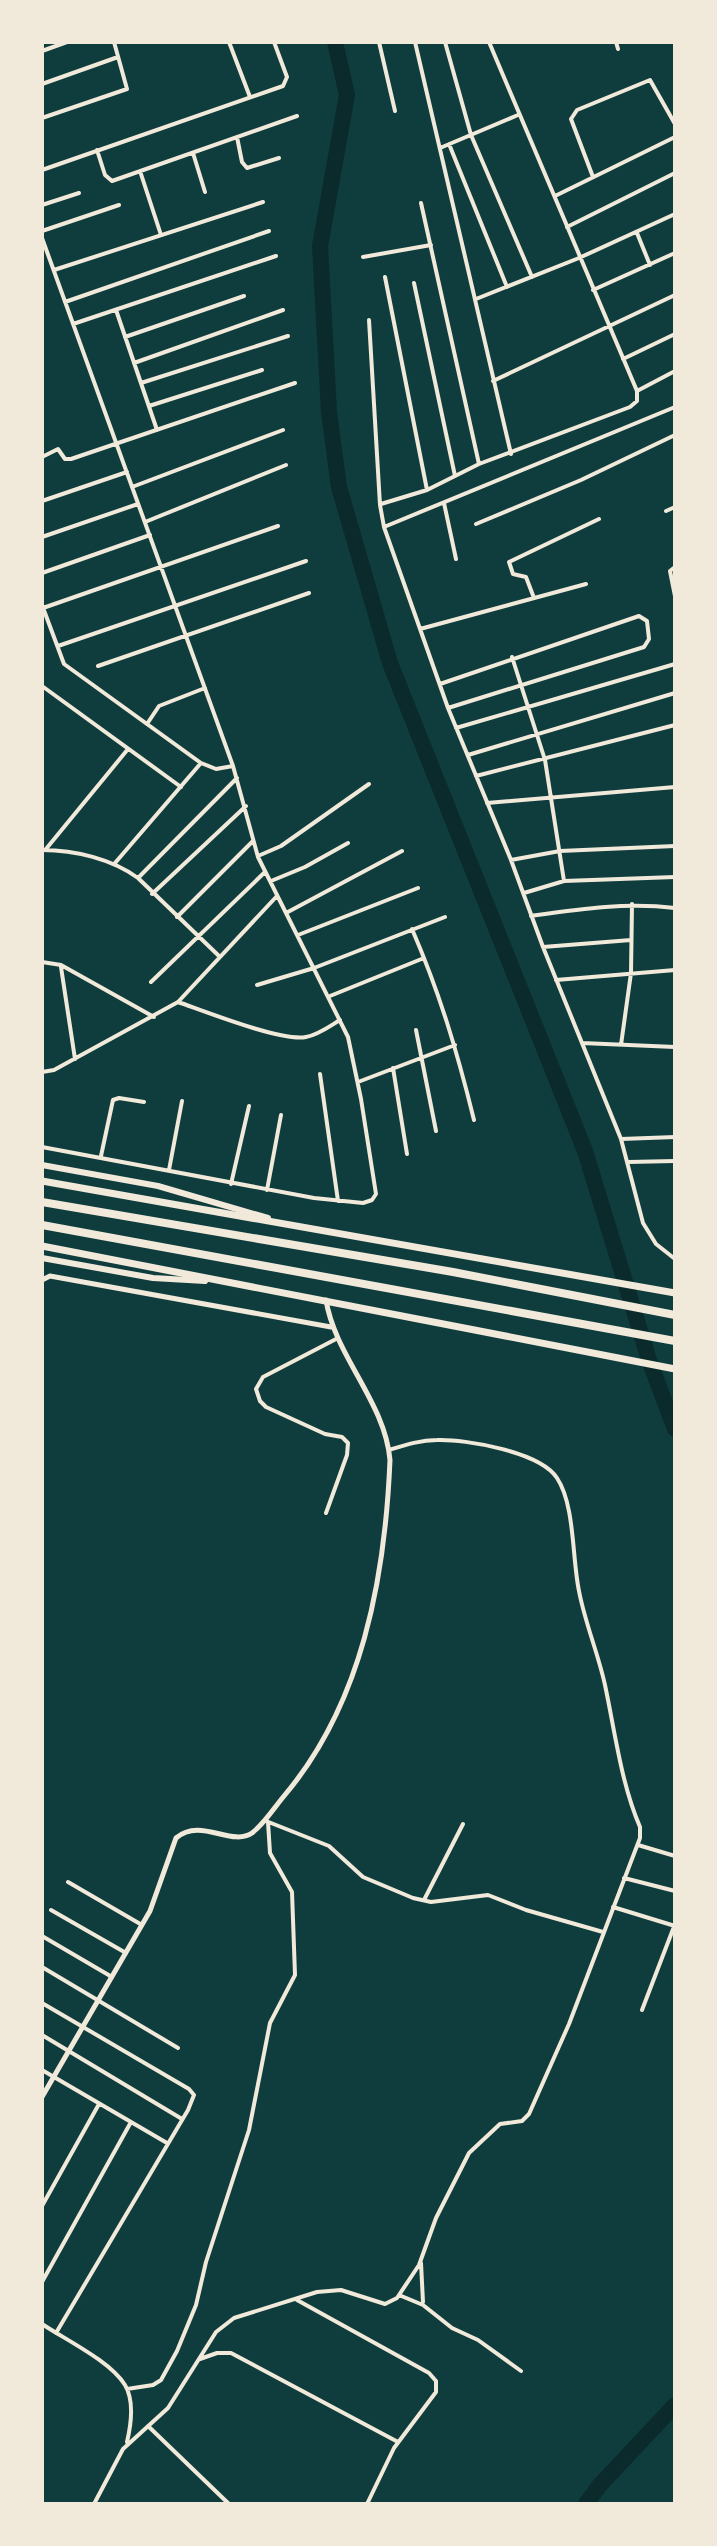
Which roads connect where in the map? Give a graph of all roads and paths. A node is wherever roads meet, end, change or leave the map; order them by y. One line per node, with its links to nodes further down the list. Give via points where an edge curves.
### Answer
1 (67, 42): 11 (street)
2 (114, 42): 12 (street)
3 (229, 42): 14 (street)
4 (274, 42): 14 (street, via 288,80)
5 (379, 42): 15 (street)
6 (415, 42): 24 (street)
7 (445, 42): 20 (street)
8 (489, 42): 16 (street)
9 (616, 42): 10 (street)
10 (618, 49)
11 (42, 51)
12 (118, 57): 13 (street); 18 (street, via 127,89)
13 (42, 84)
14 (250, 97): 25 (street)
15 (395, 111)
16 (518, 115): 20 (street); 34 (street)
17 (297, 116): 21 (street)
18 (42, 118)
19 (675, 124): 31 (street, via 650,80 577,110 571,119)
20 (471, 135): 23 (street); 54 (street)
21 (237, 137): 26 (street); 27 (street, via 247,168)
22 (675, 137): 31 (street)
23 (449, 144): 24 (street); 56 (street)
24 (440, 148): 60 (street)
25 (97, 150): 28 (street); 29 (street, via 110,180)
26 (193, 153): 29 (street); 32 (street)
27 (279, 158)
28 (42, 170)
29 (140, 171): 44 (street)
30 (675, 173): 40 (street)
31 (593, 177): 34 (street)
32 (205, 192)
33 (79, 193): 37 (street)
34 (555, 197): 40 (street)
35 (263, 202): 44 (street)
36 (421, 203): 46 (street)
37 (42, 205)
38 (119, 205): 41 (street)
39 (675, 214): 43 (street)
40 (567, 227): 50 (street)
41 (42, 231)
42 (269, 231): 61 (street)
43 (637, 232): 50 (street); 51 (street)
44 (161, 235): 52 (street)
45 (42, 238): 52 (street)
46 (431, 245): 49 (street); 86 (street)
47 (675, 253): 51 (street)
48 (276, 256): 62 (street)
49 (363, 257)
50 (579, 258): 54 (street); 57 (street)
51 (650, 265): 57 (street)
52 (54, 270): 61 (street)
53 (385, 277): 91 (street)
54 (532, 277): 56 (street)
55 (414, 283): 89 (street)
56 (507, 287): 60 (street)
57 (593, 290): 66 (street)
58 (675, 295): 66 (street)
59 (244, 296): 69 (street)
60 (476, 299): 74 (street)
61 (65, 302): 65 (street)
62 (116, 310): 65 (street); 69 (street)
63 (283, 310): 71 (street)
64 (369, 320): 95 (street)
65 (73, 324): 83 (street)
66 (609, 327): 70 (street); 74 (street)
67 (675, 334): 70 (street)
68 (288, 336): 75 (street)
69 (125, 337): 71 (street)
70 (623, 359): 77 (street)
71 (134, 363): 75 (street)
72 (262, 370): 78 (street)
73 (675, 371): 77 (street)
74 (493, 381): 84 (street)
75 (141, 383): 78 (street)
76 (295, 383): 80 (street)
77 (637, 391): 84 (street, via 637,401 630,407)
78 (149, 406): 80 (street)
79 (675, 407): 93 (street)
80 (157, 430): 83 (street)
81 (283, 430): 90 (street)
82 (675, 435): 100 (street)
83 (116, 444): 85 (street, via 69,459 58,449); 88 (street)
84 (511, 454): 86 (street)
85 (42, 457)
86 (479, 464): 89 (street)
87 (286, 465): 99 (street)
88 (127, 472): 90 (street); 92 (street)
89 (455, 476): 91 (street)
90 (132, 487): 94 (street)
91 (427, 490): 95 (street)
92 (42, 501)
93 (444, 503): 102 (street); 105 (street)
94 (138, 504): 99 (street); 104 (street)
95 (380, 505): 102 (street)
96 (675, 507): 97 (street)
97 (666, 511)
98 (599, 519): 113 (street, via 509,562 513,574 526,577)
99 (145, 522): 103 (street)
100 (476, 524)
101 (278, 526): 107 (street)
102 (384, 527): 116 (street)
103 (150, 535): 107 (street); 109 (street)
104 (42, 537)
105 (456, 559)
106 (306, 561): 115 (street)
107 (161, 567): 114 (street); 115 (street)
108 (675, 567): 112 (street, via 670,578)
109 (42, 573)
110 (586, 584): 113 (street)
111 (309, 593): 117 (street)
112 (675, 596)
113 (534, 598): 116 (street)
114 (42, 606): 118 (street)
115 (175, 606): 117 (street); 118 (street)
116 (420, 629): 122 (street)
117 (186, 636): 121 (street); 125 (street)
118 (57, 646): 129 (street, via 64,664)
119 (512, 657): 122 (street); 123 (street); 123 (street, via 639,616 647,621 649,639 644,647)
120 (675, 664): 127 (street)
121 (98, 666)
122 (439, 684): 128 (street)
123 (521, 684): 127 (street); 128 (street)
124 (42, 686): 133 (street)
125 (205, 688): 129 (street, via 159,706); 137 (street)
126 (675, 693): 132 (street)
127 (528, 706): 131 (street); 132 (street)
128 (448, 708): 131 (street)
129 (147, 724): 136 (street)
130 (675, 725): 135 (street)
131 (456, 728): 134 (street)
132 (535, 734): 134 (street); 135 (street)
133 (128, 749): 141 (street); 149 (street)
134 (468, 755): 138 (street)
135 (545, 760): 138 (street); 143 (street)
136 (201, 763): 137 (street, via 216,769); 141 (street)
137 (233, 766): 139 (street)
138 (476, 776): 144 (street)
139 (237, 778): 145 (street); 157 (street)
140 (369, 784): 152 (street, via 281,846)
141 (181, 787): 154 (street)
142 (675, 787): 143 (street)
143 (552, 796): 144 (street); 151 (street)
144 (487, 803): 153 (street)
145 (246, 806): 146 (street); 162 (street)
146 (253, 841): 152 (street); 168 (street)
147 (348, 843): 158 (street)
148 (675, 846): 151 (street)
149 (44, 850): 154 (street)
150 (402, 851): 166 (street)
151 (560, 851): 153 (street); 159 (street)
152 (258, 856): 155 (street)
153 (511, 860): 161 (street)
154 (115, 863): 157 (street)
155 (265, 872): 158 (street); 172 (street)
156 (675, 877): 159 (street)
157 (138, 878): 162 (street)
158 (270, 881): 163 (street)
159 (564, 881): 161 (street)
160 (418, 888): 171 (street)
161 (524, 893): 167 (street)
162 (152, 894): 168 (street)
163 (277, 896): 166 (street); 175 (street)
164 (632, 904): 165 (street); 167 (street); 173 (street)
165 (675, 908)
166 (286, 913): 171 (street)
167 (531, 916): 174 (street)
168 (177, 917): 172 (street)
169 (445, 917): 170 (street)
170 (412, 929): 176 (street); 179 (street)
171 (298, 935): 179 (street)
172 (199, 937): 175 (street); 183 (street)
173 (631, 940): 174 (street); 181 (street)
174 (543, 947): 182 (street)
175 (219, 956): 186 (street)
176 (424, 958): 185 (street); 191 (street)
177 (42, 962): 178 (street)
178 (61, 965): 187 (street); 195 (street)
179 (314, 968): 184 (street); 185 (street)
180 (675, 970): 181 (street)
181 (631, 973): 182 (street); 192 (street)
182 (556, 980): 190 (street)
183 (151, 982)
184 (257, 985)
185 (329, 996): 188 (street)
186 (178, 1002): 187 (street); 188 (street, via 289,1036 309,1036)
187 (154, 1017): 195 (street)
188 (340, 1020): 199 (street)
189 (416, 1030): 194 (street)
190 (582, 1043): 192 (street); 207 (street)
191 (455, 1045): 194 (street); 204 (street)
192 (621, 1045): 193 (street)
193 (675, 1047)
194 (423, 1056): 196 (street); 205 (street)
195 (75, 1059): 197 (street)
196 (393, 1068): 199 (street); 209 (street)
197 (42, 1072)
198 (320, 1074): 218 (street)
199 (358, 1082): 218 (street, via 376,1194 363,1203)
200 (182, 1101): 214 (street)
201 (144, 1102): 210 (street, via 113,1100)
202 (249, 1106): 216 (street)
203 (281, 1115): 217 (street)
204 (474, 1120)
205 (436, 1131)
206 (675, 1137): 207 (street)
207 (621, 1139): 212 (street)
208 (42, 1147): 210 (street)
209 (407, 1154)
210 (101, 1156): 214 (street)
211 (675, 1161): 212 (street)
212 (628, 1162): 224 (street, via 648,1234)
213 (42, 1165): 220 (main road, via 158,1186)
214 (169, 1170): 216 (street)
215 (42, 1181): 220 (highway)
216 (231, 1184): 217 (street)
217 (267, 1190): 218 (street)
218 (338, 1201)
219 (42, 1202): 229 (highway)
220 (286, 1223): 227 (highway)
221 (42, 1225): 232 (highway)
222 (42, 1246): 226 (highway)
223 (42, 1258): 226 (main road, via 153,1278)
224 (675, 1259)
225 (42, 1280): 230 (street, via 50,1276)
226 (228, 1282): 228 (highway)
227 (675, 1293)
228 (326, 1300): 230 (street); 233 (highway)
229 (675, 1315)
230 (332, 1327): 231 (street)
231 (338, 1338): 234 (street, via 370,1398); 235 (street, via 263,1377 256,1389 266,1407 348,1443)
232 (675, 1341)
233 (675, 1369)
234 (389, 1450): 236 (street, via 385,1524 360,1658 324,1739); 238 (street, via 437,1440 477,1443 541,1464 556,1477 566,1500 579,1593 640,1827)
235 (326, 1513)
236 (266, 1821): 243 (street, via 329,1846 363,1877); 246 (street, via 244,1836 194,1829 176,1838); 277 (street, via 268,1848 292,1892 295,1975 270,2023 249,2130 192,2314 161,2380)
237 (463, 1824): 243 (street)
238 (638, 1845): 239 (street); 240 (street)
239 (675, 1856)
240 (624, 1878): 242 (street); 244 (street)
241 (68, 1882): 246 (street)
242 (675, 1891)
243 (424, 1901): 248 (street, via 488,1895)
244 (613, 1907): 247 (street); 248 (street)
245 (51, 1910): 250 (street)
246 (142, 1925): 250 (street)
247 (675, 1925): 255 (street)
248 (603, 1932): 268 (street, via 529,2114 522,2121 500,2124 473,2148)
249 (42, 1936): 252 (street)
250 (126, 1953): 252 (street)
251 (42, 1967): 253 (street)
252 (112, 1977): 253 (street)
253 (99, 1999): 256 (street); 258 (street)
254 (42, 2003): 256 (street)
255 (642, 2010)
256 (84, 2026): 259 (street); 264 (street, via 191,2090 194,2098)
257 (42, 2035): 259 (street)
258 (178, 2048)
259 (69, 2051): 261 (street); 264 (street)
260 (42, 2070): 261 (street)
261 (55, 2077): 262 (street); 263 (street)
262 (42, 2097)
263 (99, 2104): 265 (street); 267 (street)
264 (182, 2119): 266 (street)
265 (131, 2122): 266 (street); 269 (street)
266 (167, 2143): 274 (street)
267 (42, 2206)
268 (421, 2259): 270 (street); 272 (street)
269 (42, 2282)
270 (399, 2295): 271 (street, via 385,2304 332,2290); 272 (street)
271 (297, 2300): 275 (street, via 234,2318 216,2332); 279 (street, via 434,2378 437,2389 429,2404)
272 (423, 2305): 276 (street)
273 (42, 2324): 274 (street)
274 (56, 2333): 277 (street, via 110,2370)
275 (199, 2360): 278 (street, via 168,2408); 279 (street, via 231,2353)
276 (521, 2371)
277 (127, 2389): 280 (street)
278 (148, 2426): 280 (street); 282 (street)
279 (398, 2442): 283 (street)
280 (127, 2443): 281 (street)
281 (94, 2504)
282 (229, 2504)
283 (367, 2504)

